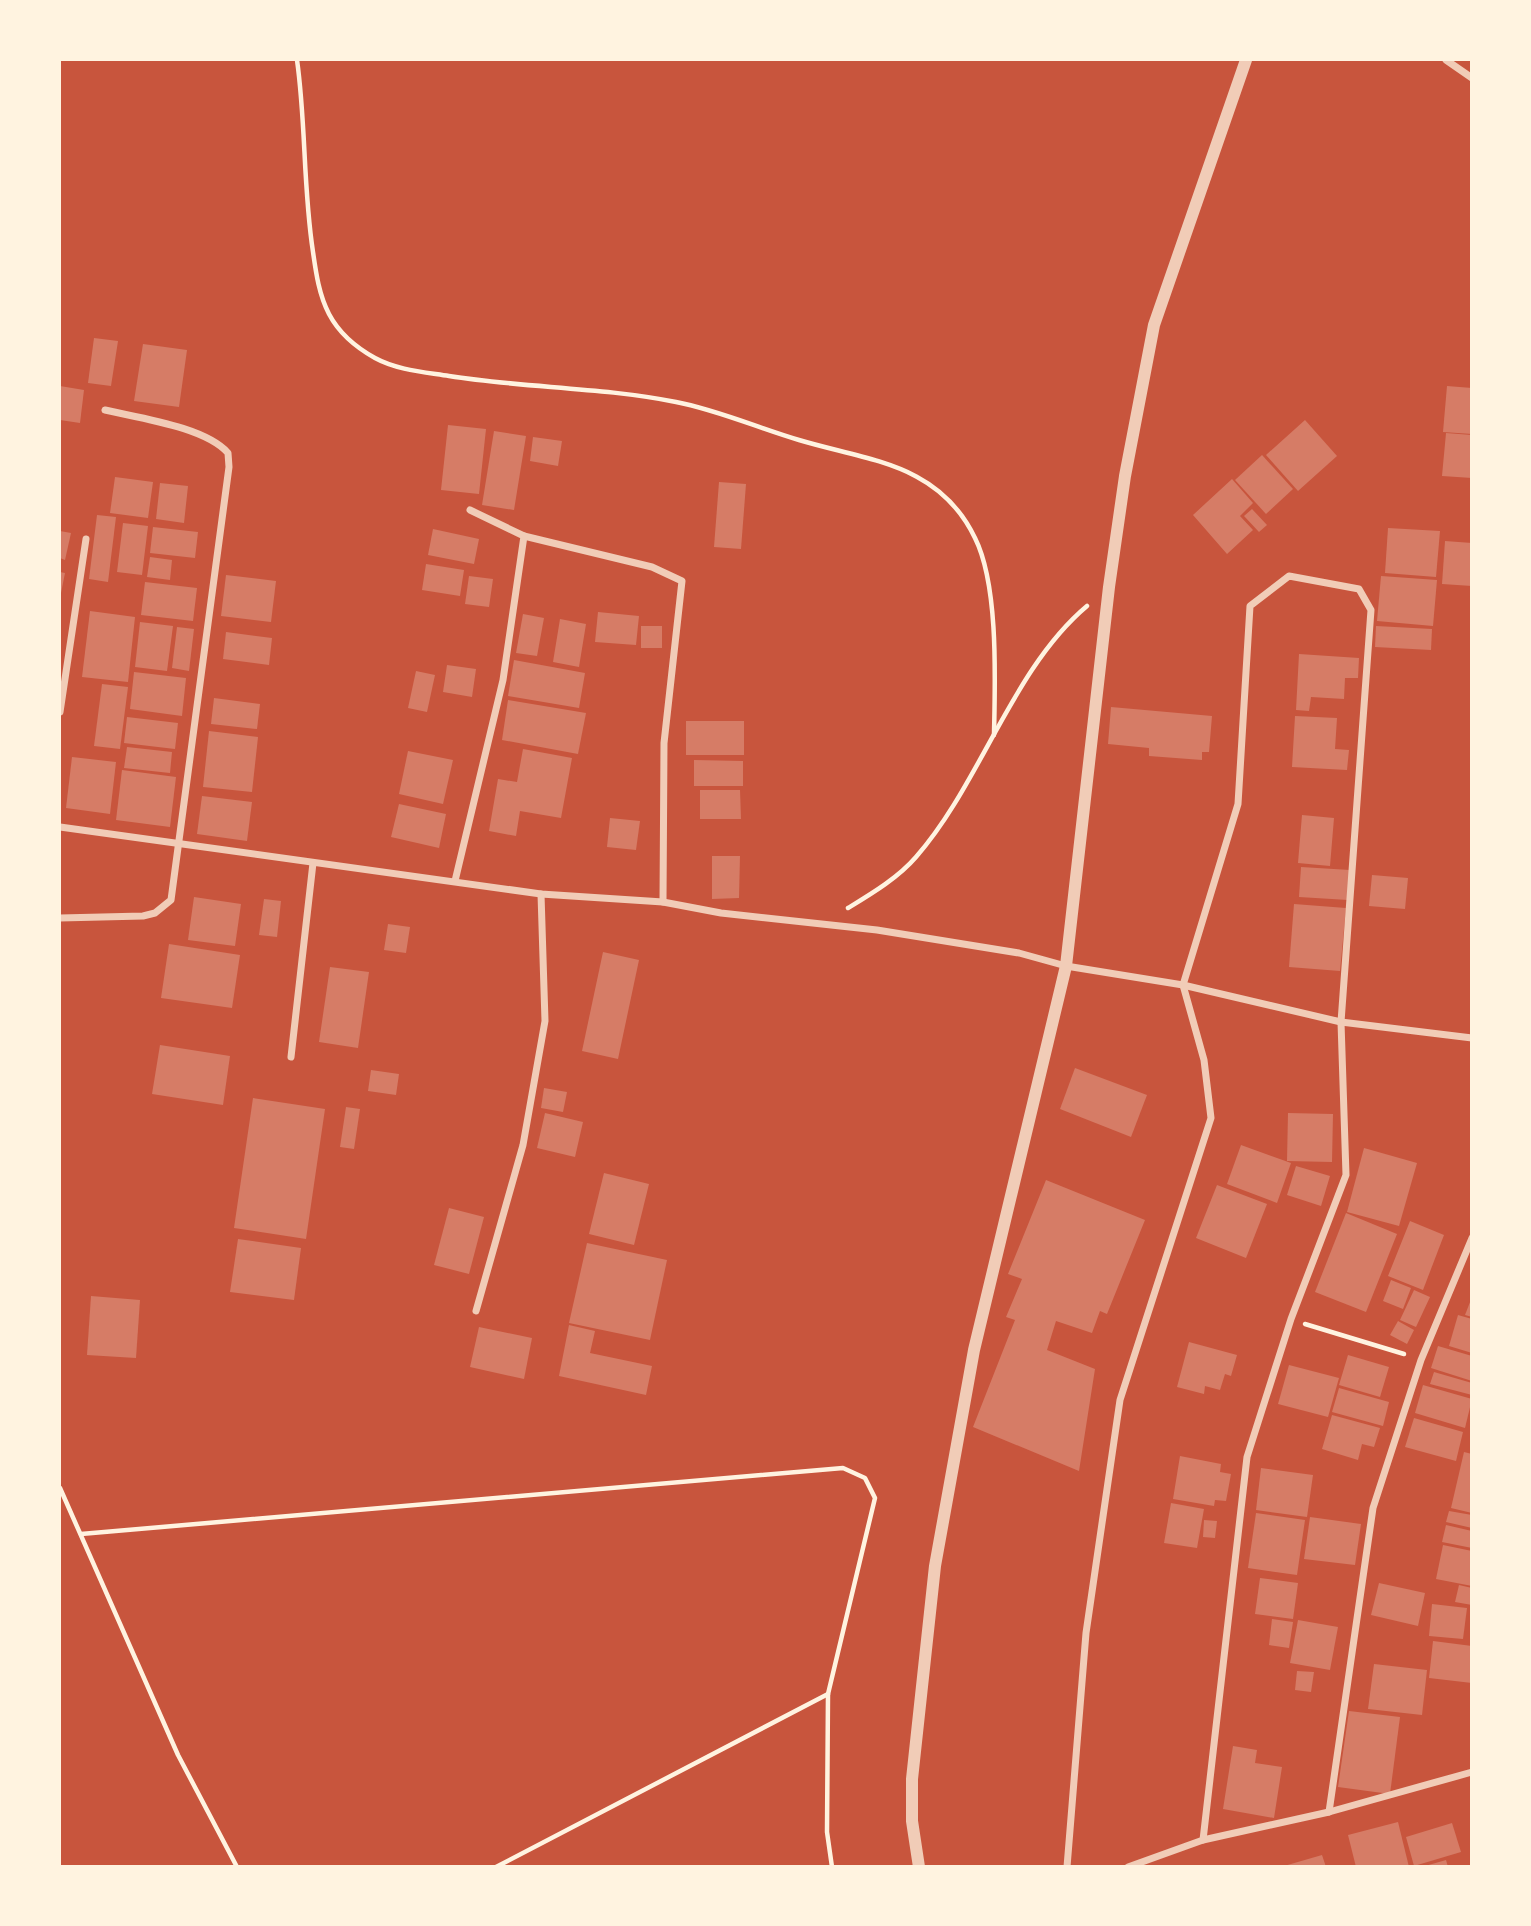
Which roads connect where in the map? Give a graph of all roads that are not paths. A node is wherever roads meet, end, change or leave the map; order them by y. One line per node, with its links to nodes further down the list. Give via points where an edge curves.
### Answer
1 (1246, 60): 16 (street, via 1154,325 1109,587)
2 (1446, 60): 3 (street)
3 (1472, 78)
4 (105, 410): 10 (street, via 204,437 228,453)
5 (470, 510): 6 (street)
6 (524, 536): 12 (street, via 503,680); 14 (street, via 652,567 682,582 664,743)
7 (86, 539): 8 (street)
8 (60, 712)
9 (60, 827): 10 (street)
10 (180, 843): 11 (street); 15 (street, via 171,900 155,913)
11 (313, 863): 12 (street); 20 (street)
12 (456, 881): 13 (street)
13 (541, 894): 14 (street); 22 (street, via 545,1021 523,1145)
14 (663, 902): 16 (street, via 1019,953)
15 (60, 918)
16 (1066, 966): 17 (street); 26 (street, via 974,1350 934,1566 912,1779)
17 (1184, 985): 18 (street); 18 (street, via 1238,804 1250,606 1289,576 1359,589 1371,610); 27 (street, via 1204,1060 1210,1118 1120,1400 1086,1633)
18 (1341, 1022): 19 (street); 25 (street, via 1346,1175 1291,1320 1247,1457)
19 (1472, 1038)
20 (291, 1057)
21 (1472, 1238): 24 (street, via 1421,1360 1373,1508)
22 (476, 1311)
23 (1472, 1772): 24 (street)
24 (1329, 1812): 25 (street)
25 (1203, 1840): 28 (street)
26 (919, 1867)
27 (1068, 1867)
28 (1128, 1867)

